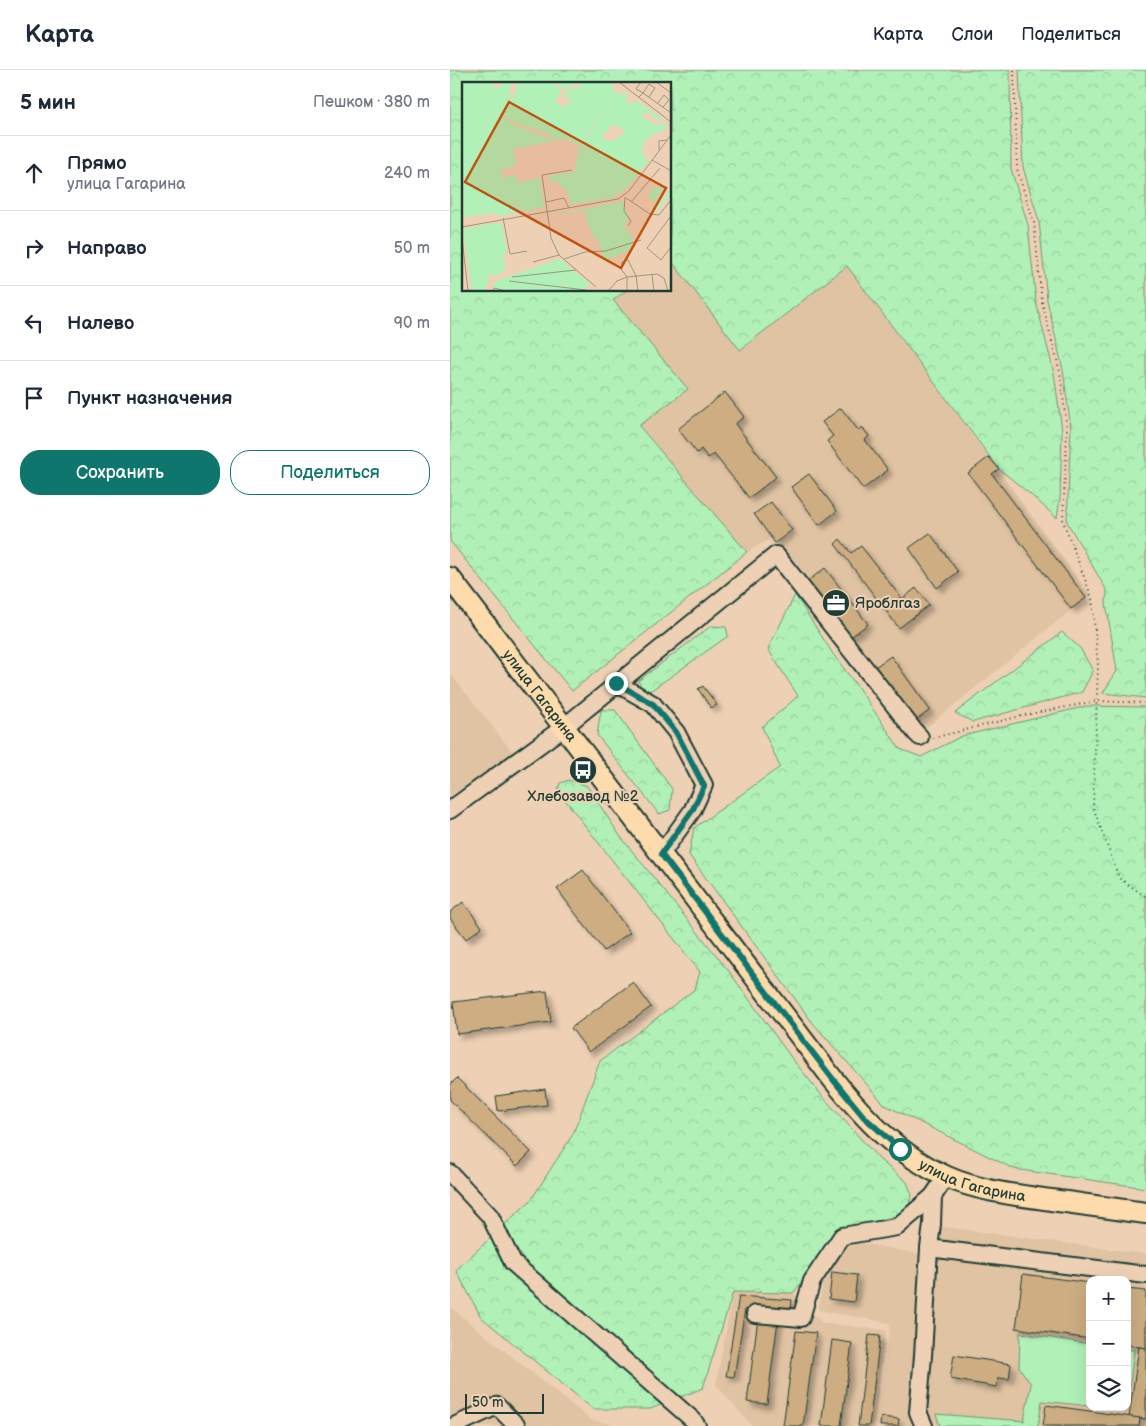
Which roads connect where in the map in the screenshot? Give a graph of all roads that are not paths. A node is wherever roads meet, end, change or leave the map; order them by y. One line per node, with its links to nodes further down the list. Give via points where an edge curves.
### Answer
1 (450, 578): 3 (main road, улица Гагарина)
2 (616, 683): 3 (street); 4 (street, via 776,555 916,733); 6 (street, via 653,704 676,732 704,786 692,811)
3 (564, 727): 5 (street); 6 (main road, улица Гагарина)
4 (926, 738)
5 (450, 810)
6 (661, 854): 8 (main road, улица Гагарина, via 864,1117 900,1149)
7 (450, 1173): 16 (street, via 490,1216 513,1263)
8 (946, 1177): 9 (street); 10 (main road, улица Гагарина, via 989,1190)
9 (933, 1196): 11 (street); 13 (street, via 897,1227 842,1236 812,1281 801,1318)
10 (1146, 1213)
11 (928, 1248): 12 (street); 17 (street, via 918,1412)
12 (1146, 1275)
13 (755, 1314)
14 (454, 1426): 15 (street, via 497,1406)
15 (517, 1426)
16 (697, 1426)
17 (924, 1426)

